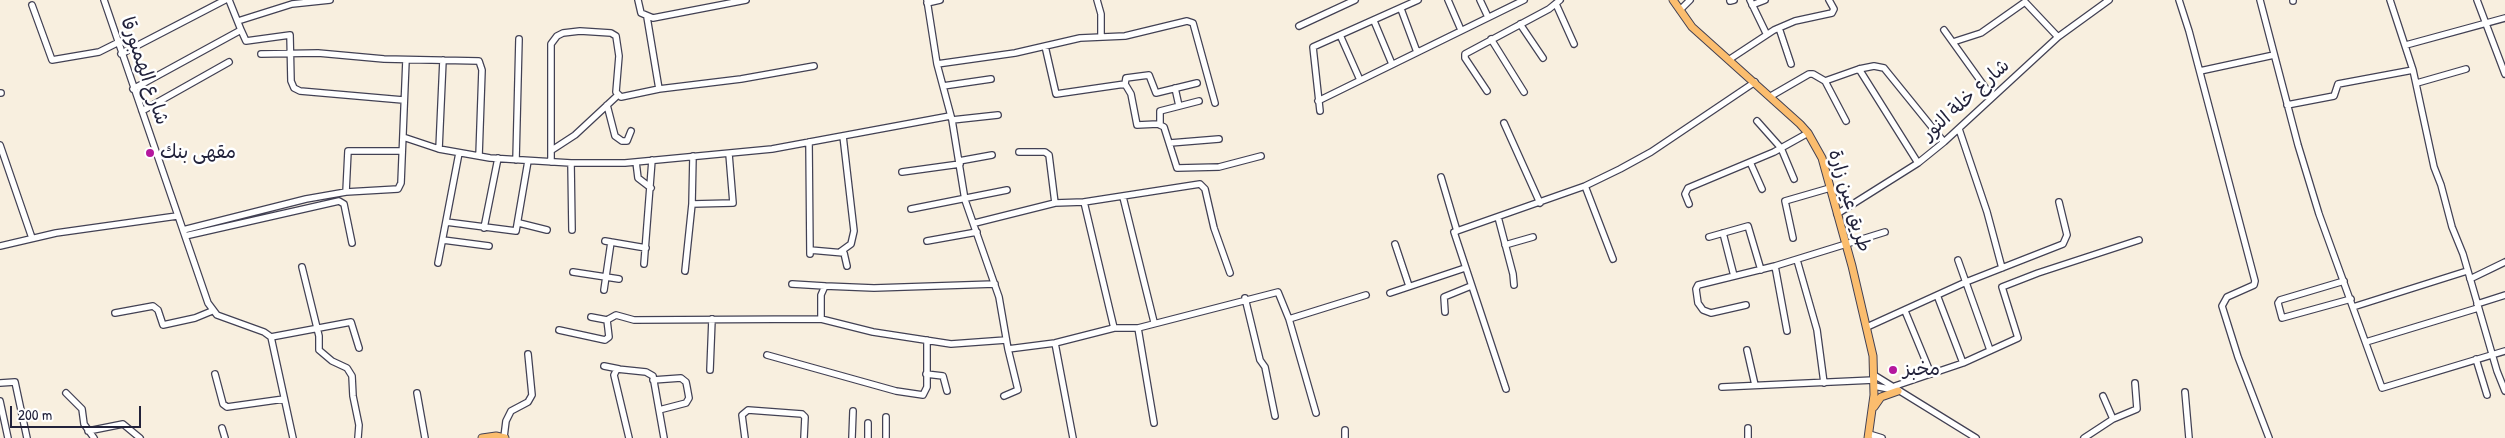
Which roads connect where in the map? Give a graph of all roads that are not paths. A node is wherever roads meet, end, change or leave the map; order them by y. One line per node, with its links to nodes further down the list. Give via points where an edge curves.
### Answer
1 (104, 0): 50 (street, شارع الهمبورقا)
2 (225, 0): 56 (street)
3 (230, 0): 34 (street)
4 (330, 0): 34 (street, via 292,4)
5 (638, 0): 31 (street, via 641,12)
6 (746, 0): 27 (street)
7 (940, 0): 23 (street)
8 (1096, 0): 45 (street, via 1101,14)
9 (1355, 0): 38 (street)
10 (1418, 0): 29 (street)
11 (1448, 0): 41 (street)
12 (1480, 0): 32 (street)
13 (1524, 0): 24 (street)
14 (1673, 0): 30 (main road, طريق عين زارة)
15 (1690, 0): 30 (street)
16 (1765, 0): 26 (street)
17 (1829, 0): 39 (street, via 1834,10 1832,13)
18 (2108, 0): 46 (street, شارع خلة النور)
19 (2179, 0): 71 (street)
20 (2260, 0): 58 (street)
21 (2390, 0): 52 (street)
22 (2477, 0): 36 (street)
23 (927, 1): 64 (street)
24 (1515, 2): 32 (street)
25 (1558, 2): 37 (street); 51 (street)
26 (1751, 2): 43 (street)
27 (720, 3): 31 (street)
28 (32, 5): 50 (street, via 52,60 99,52)
29 (1401, 9): 35 (street); 54 (street)
30 (1680, 10): 60 (main road, طريق عين زارة, via 1692,27)
31 (647, 17): 83 (street)
32 (1488, 17): 41 (street)
33 (2505, 18): 36 (street)
34 (238, 21): 40 (street)
35 (1374, 21): 44 (street); 65 (street)
36 (2486, 22): 52 (street); 72 (street)
37 (1520, 24): 48 (street); 59 (street)
38 (1299, 26)
39 (1779, 28): 43 (street); 66 (street)
40 (241, 30): 55 (street, via 246,41 290,35); 82 (street)
41 (1461, 30): 54 (street)
42 (1944, 30): 49 (street)
43 (1766, 33): 60 (street)
44 (1340, 36): 74 (street); 91 (street, via 1312,48)
45 (1101, 37): 53 (street); 92 (street, via 1125,36 1190,21)
46 (2058, 37): 49 (street, via 2025,2 1981,33); 88 (street, شارع خلة النور)
47 (519, 39): 126 (street)
48 (1491, 39): 84 (street, via 1464,56); 85 (street)
49 (1953, 42): 88 (street)
50 (117, 43): 56 (street, شارع الهمبورقا)
51 (1574, 44)
52 (2406, 45): 70 (street)
53 (1045, 46): 64 (street); 79 (street, via 1056,94)
54 (1418, 52): 65 (street)
55 (290, 53): 57 (street); 61 (street); 89 (street, via 291,81 300,91)
56 (121, 54): 82 (street, شارع الهمبورقا)
57 (261, 54)
58 (2274, 54): 71 (street); 94 (street)
59 (1542, 58)
60 (1730, 59): 76 (main road, طريق عين زارة)
61 (406, 60): 62 (street); 89 (street)
62 (443, 60): 115 (street); 122 (street, via 481,64)
63 (229, 62): 96 (street)
64 (938, 64): 80 (street)
65 (1392, 64): 74 (street)
66 (1791, 64)
67 (814, 66): 83 (street)
68 (1859, 69): 75 (street); 111 (street, via 1884,68); 134 (street)
69 (2466, 69): 78 (street)
70 (2413, 70): 78 (street); 94 (street, via 2338,84 2334,96)
71 (2200, 71): 317 (street, via 2255,281 2254,285 2227,297 2222,306)
72 (2505, 74)
73 (991, 79): 80 (street)
74 (1360, 80): 91 (street)
75 (1825, 81): 87 (street, via 1808,74); 101 (street)
76 (1755, 82): 87 (main road, طريق عين زارة); 139 (street, via 1652,152)
77 (1197, 83): 81 (street)
78 (2416, 83): 197 (street, via 2434,168)
79 (1125, 84): 81 (street, via 1126,78 1149,75 1155,92); 103 (street, via 1131,94 1137,125)
80 (943, 86): 99 (street)
81 (1175, 88): 95 (street)
82 (133, 89): 96 (street, شارع الهمبورقا)
83 (659, 89): 86 (street, via 627,97)
84 (1487, 91)
85 (1524, 92)
86 (618, 95): 93 (street); 116 (street, via 615,34 580,31 557,36 551,44)
87 (1771, 96): 106 (main road, طريق عين زارة)
88 (1992, 97): 104 (street, شارع خلة النور)
89 (403, 100): 108 (street)
90 (1199, 101): 95 (street)
91 (1318, 101): 97 (street)
92 (1215, 103)
93 (607, 105): 105 (street, via 615,136 627,141); 116 (street, via 575,135)
94 (2287, 105): 204 (street, via 2319,214)
95 (1179, 106): 103 (street, via 1160,111)
96 (142, 111): 155 (street, شارع الهمبورقا)
97 (1320, 111)
98 (998, 115): 99 (street)
99 (951, 118): 107 (street); 131 (street)
100 (1757, 121): 114 (street)
101 (1846, 121)
102 (1504, 123): 150 (street)
103 (1160, 125): 112 (street, via 1164,127)
104 (1959, 129): 111 (street, شارع خلة النور); 194 (street)
105 (631, 131)
106 (1808, 133): 114 (street); 141 (main road, طريق عين زارة, via 1822,158)
107 (843, 136): 110 (street); 183 (street, via 854,231 852,244)
108 (403, 137): 115 (street); 117 (street)
109 (1219, 139): 112 (street)
110 (809, 142): 120 (street); 183 (street, via 810,252)
111 (1944, 142): 134 (street, شارع خلة النور)
112 (1170, 143): 124 (street, via 1174,163 1180,168 1219,167)
113 (0, 145): 135 (street)
114 (1781, 148): 132 (street); 138 (street)
115 (439, 149): 119 (street)
116 (552, 150): 129 (street)
117 (402, 151): 144 (street, via 398,189); 144 (street, via 349,150)
118 (1019, 152): 149 (street, via 1049,154)
119 (459, 153): 122 (street); 157 (street)
120 (729, 154): 123 (street); 151 (street, via 734,203)
121 (992, 155): 131 (street)
122 (479, 156): 125 (street)
123 (693, 156): 127 (street); 151 (street)
124 (1261, 156)
125 (498, 158): 126 (street); 160 (street)
126 (516, 160): 128 (street)
127 (652, 160): 130 (street); 140 (street)
128 (528, 161): 129 (street); 158 (street)
129 (551, 162): 133 (street)
130 (636, 162): 133 (street); 140 (street, via 640,181)
131 (959, 162): 136 (street); 146 (street)
132 (1750, 162): 142 (street); 152 (street, via 1688,188 1685,194)
133 (571, 163): 163 (street)
134 (1918, 163): 154 (street, شارع خلة النور)
135 (3, 164): 171 (street)
136 (902, 172)
137 (1441, 177): 164 (street)
138 (1794, 180)
139 (1585, 186): 150 (street); 184 (street)
140 (650, 188): 182 (street)
141 (1830, 188): 154 (main road, طريق عين زارة); 172 (street, via 1786,202)
142 (1762, 189)
143 (1007, 190): 146 (street)
144 (346, 192): 161 (street)
145 (1123, 197): 147 (street); 199 (street, via 1200,184 1205,189); 231 (street)
146 (965, 200): 153 (street); 159 (street)
147 (1084, 202): 149 (street); 234 (street)
148 (2059, 202): 194 (street, via 2067,235 2064,244)
149 (1055, 203): 159 (street)
150 (1540, 203): 156 (street)
151 (692, 204): 196 (street)
152 (1689, 204)
153 (911, 209)
154 (1837, 214): 181 (main road, طريق عين زارة)
155 (177, 216): 161 (street, شارع الهمبورقا); 171 (street)
156 (1498, 217): 164 (street); 178 (street)
157 (446, 222): 160 (street); 173 (street)
158 (519, 223): 160 (street, via 513,232); 162 (street)
159 (975, 223): 165 (street)
160 (484, 228)
161 (182, 230): 168 (street, شارع الهمبورقا)
162 (547, 230)
163 (572, 230)
164 (1456, 231): 193 (street, via 1455,238)
165 (977, 232): 175 (street); 207 (street)
166 (1885, 232): 181 (street)
167 (1723, 233): 170 (street); 195 (street, via 1750,227); 200 (street)
168 (185, 236): 176 (street, via 339,201 344,204); 223 (street, شارع الهمبورقا)
169 (1533, 237): 178 (street)
170 (1709, 237)
171 (32, 238): 179 (street)
172 (1793, 238)
173 (443, 240): 180 (street); 188 (street)
174 (2139, 240): 246 (street, via 2002,287 2019,337)
175 (927, 241)
176 (352, 243)
177 (1395, 244): 210 (street)
178 (1505, 245): 208 (street)
179 (0, 246)
180 (488, 246)
181 (1846, 246): 185 (street); 233 (main road, طريق عين زارة)
182 (646, 248): 189 (street); 201 (street, via 608,242)
183 (840, 252): 190 (street, via 845,255)
184 (1613, 259)
185 (1797, 260): 191 (street); 263 (street, via 1817,330)
186 (1958, 260): 205 (street)
187 (2505, 262): 203 (street)
188 (438, 263)
189 (644, 264)
190 (846, 266)
191 (1775, 266): 195 (street); 237 (street)
192 (302, 267): 232 (street)
193 (1465, 268): 210 (street); 211 (street)
194 (2002, 268): 205 (street)
195 (1761, 270): 200 (street)
196 (685, 271)
197 (2467, 271): 203 (street); 221 (street)
198 (573, 272): 201 (street)
199 (1230, 273)
200 (1734, 276): 219 (street, via 1698,285 1698,303 1711,313)
201 (606, 277): 202 (street); 212 (street)
202 (618, 279)
203 (2470, 279): 220 (street)
204 (2344, 281): 218 (street); 218 (street, via 2280,300 2282,318)
205 (1966, 282): 214 (street); 246 (street)
206 (792, 284): 209 (street)
207 (995, 284): 209 (street, via 874,288); 240 (street)
208 (1514, 285)
209 (825, 286): 228 (street, via 821,295)
210 (1409, 286): 213 (street)
211 (1471, 286): 224 (street, via 1444,298); 267 (street)
212 (604, 290)
213 (1390, 292)
214 (1937, 295): 222 (street); 252 (street)
215 (2505, 295): 220 (street)
216 (1366, 296): 229 (street)
217 (1246, 298): 229 (street, via 1278,292); 231 (street); 283 (street)
218 (2351, 299): 221 (street)
219 (1746, 305)
220 (2477, 306): 241 (street); 249 (street)
221 (2353, 307): 241 (street)
222 (1906, 310): 233 (street); 258 (street)
223 (212, 311): 225 (street, via 163,325 158,310 153,306); 238 (street, via 264,332)
224 (1445, 312)
225 (115, 313)
226 (591, 317): 230 (street)
227 (712, 319): 228 (street); 230 (street, via 634,320 616,315); 255 (street)
228 (821, 319): 239 (street, via 873,332)
229 (1289, 319): 282 (street)
230 (607, 320): 236 (street, via 609,337 605,340)
231 (1154, 322): 235 (street)
232 (315, 327): 238 (street); 243 (street, via 351,322); 299 (street, via 321,353 346,368 352,376)
233 (1867, 327): 261 (main road, طريق عين زارة)
234 (1114, 328): 235 (street); 242 (street)
235 (1138, 328): 287 (street)
236 (559, 330)
237 (1787, 331)
238 (271, 338): 277 (street)
239 (927, 340): 240 (street, via 951,344); 257 (street)
240 (1006, 340): 244 (street)
241 (2366, 342): 251 (street, via 2384,388)
242 (1055, 343): 244 (street); 310 (street)
243 (359, 348)
244 (1008, 349): 275 (street, via 1018,390)
245 (1747, 350): 265 (street)
246 (1990, 350): 252 (street)
247 (2505, 351): 249 (street)
248 (528, 354): 302 (street, via 532,395 528,402 511,411 506,420)
249 (2492, 354): 251 (street); 259 (street)
250 (767, 355): 257 (street, via 919,395 925,394)
251 (2476, 359): 274 (street)
252 (1963, 363): 258 (street)
253 (604, 366): 254 (street)
254 (619, 369): 260 (street, via 651,374); 303 (street, via 614,375)
255 (710, 370)
256 (215, 374): 277 (street, via 225,406 230,408)
257 (926, 374): 269 (street, via 943,376)
258 (1930, 374): 268 (street)
259 (2502, 377): 270 (street)
260 (653, 380): 279 (street); 279 (street, via 681,378 687,387 689,398 686,403)
261 (1874, 380): 263 (street); 268 (street); 268 (street); 281 (main road, طريق عين زارة)
262 (0, 383): 294 (street, via 15,382)
263 (1824, 383): 265 (street)
264 (2135, 383): 285 (street, via 2137,409)
265 (1755, 385): 266 (street)
266 (1722, 387)
267 (1506, 389)
268 (1898, 389): 281 (main road, via 1881,396); 314 (street)
269 (947, 391)
270 (2505, 391)
271 (2185, 392): 316 (street)
272 (66, 393): 291 (street, via 84,412)
273 (417, 393): 300 (street)
274 (2487, 395)
275 (1004, 396)
276 (2103, 396): 285 (street)
277 (284, 400): 298 (street)
278 (0, 401): 293 (street)
279 (659, 410): 304 (street)
280 (853, 410): 307 (street)
281 (1873, 412): 292 (main road, طريق عين زارة)
282 (1316, 413)
283 (1275, 416)
284 (886, 418): 309 (street)
285 (2113, 419): 315 (street)
286 (868, 423): 308 (street)
287 (1154, 423)
288 (222, 428): 297 (street)
289 (1748, 428): 312 (street)
290 (1345, 430): 311 (street)
291 (88, 431): 295 (street); 296 (street, via 123,424)
292 (1868, 436): 313 (street)
293 (8, 438)
294 (27, 438)
295 (94, 438)
296 (140, 438)
297 (225, 438)
298 (293, 438)
299 (358, 438)
300 (425, 438)
301 (482, 438): 302 (main road)
302 (505, 438)
303 (629, 438)
304 (664, 438)
305 (745, 438): 306 (street, via 742,416 748,410 802,414)
306 (804, 438)
307 (852, 438)
308 (868, 438)
309 (886, 438)
310 (1072, 438)
311 (1345, 438)
312 (1748, 438)
313 (1882, 438)
314 (1976, 438)
315 (2084, 438)
316 (2189, 438)
317 (2269, 438)

